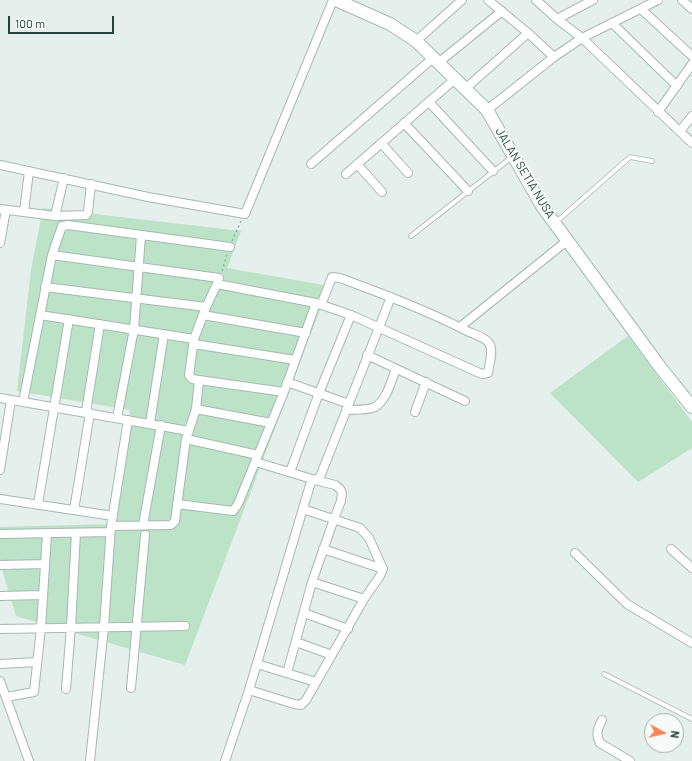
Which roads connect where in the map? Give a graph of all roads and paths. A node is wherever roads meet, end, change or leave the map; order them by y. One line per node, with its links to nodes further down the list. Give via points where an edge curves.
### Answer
1 (332, 0): 47 (street)
2 (336, 0): 16 (street, JALAN SETIA NUSA, via 390,24)
3 (462, 0): 16 (street)
4 (488, 0): 11 (street)
5 (536, 0): 12 (street)
6 (593, 0): 12 (street)
7 (658, 0): 10 (street)
8 (682, 0): 9 (street)
9 (692, 9)
10 (641, 10): 13 (street); 17 (street)
11 (502, 11): 14 (street); 19 (street)
12 (557, 20): 15 (street)
13 (612, 22): 15 (street); 22 (street)
14 (528, 33): 18 (street); 23 (street)
15 (582, 38): 18 (street); 26 (street)
16 (416, 41): 19 (street, JALAN SETIA NUSA)
17 (692, 56)
18 (554, 57): 25 (street)
19 (436, 60): 21 (street, JALAN SETIA NUSA); 34 (street)
20 (692, 64): 22 (street)
21 (455, 79): 23 (street, JALAN SETIA NUSA); 24 (street)
22 (676, 86): 26 (street)
23 (465, 89): 25 (street, JALAN SETIA NUSA)
24 (429, 102): 28 (street); 38 (street)
25 (487, 110): 32 (street, JALAN SETIA NUSA)
26 (658, 112): 29 (street)
27 (692, 116): 29 (street)
28 (404, 123): 30 (street); 43 (street)
29 (680, 131): 31 (street)
30 (381, 143): 35 (street); 39 (street)
31 (692, 143)
32 (514, 155): 38 (lane); 49 (street, JALAN SETIA NUSA)
33 (652, 161): 49 (lane, via 630,157)
34 (311, 164)
35 (357, 164): 40 (street); 44 (street)
36 (0, 165): 37 (street)
37 (29, 171): 41 (street); 46 (street)
38 (493, 171): 43 (lane)
39 (408, 173)
40 (346, 174)
41 (64, 178): 42 (street); 48 (street)
42 (91, 184): 47 (street, via 148,198); 48 (street, via 86,215)
43 (468, 191): 51 (lane)
44 (382, 192)
45 (3, 209): 46 (street); 53 (street)
46 (24, 212): 48 (street)
47 (245, 214): 54 (path)
48 (55, 216)
49 (555, 224): 52 (street, JALAN SETIA NUSA)
50 (141, 236): 54 (street); 55 (street, via 64,225 60,229); 56 (street)
51 (411, 236)
52 (568, 240): 68 (street); 87 (street, JALAN SETIA NUSA)
53 (0, 244)
54 (230, 247): 57 (path)
55 (52, 255): 56 (street); 58 (street)
56 (139, 267): 57 (street); 60 (street)
57 (219, 278)
58 (45, 287): 60 (street); 63 (street)
59 (392, 296): 61 (street, via 332,277); 67 (street); 68 (street)
60 (136, 299): 62 (street); 69 (street)
61 (319, 304): 62 (street, via 217,284); 64 (street); 70 (street)
62 (204, 311): 70 (street); 72 (street)
63 (40, 315): 65 (street); 84 (street)
64 (351, 315): 67 (street); 80 (street)
65 (68, 319): 66 (street); 85 (street)
66 (100, 324): 69 (street); 90 (street)
67 (380, 327): 68 (street, via 482,374 488,373 491,350 489,343); 73 (street)
68 (460, 327)
69 (134, 329): 71 (street); 91 (street)
70 (306, 333): 74 (street)
71 (164, 334): 72 (street); 93 (street)
72 (194, 341): 74 (street); 76 (street, via 189,375 192,379)
73 (368, 355): 75 (street); 86 (street)
74 (295, 360): 77 (street)
75 (396, 369): 78 (street); 86 (street, via 387,393 374,408)
76 (199, 380): 79 (street); 88 (street)
77 (287, 382): 79 (street); 80 (street)
78 (426, 382): 83 (street); 89 (street)
79 (284, 392): 94 (street)
80 (319, 393): 86 (street); 100 (street)
81 (0, 398): 82 (street)
82 (11, 400): 84 (street); 99 (street)
83 (465, 401)
84 (23, 402): 85 (street)
85 (55, 407): 90 (street); 103 (street)
86 (347, 407): 101 (street, via 320,476)
87 (692, 407)
88 (196, 409): 94 (street); 96 (street)
89 (415, 412)
90 (88, 413): 91 (street); 106 (street)
91 (117, 418): 92 (street)
92 (128, 420): 93 (street); 107 (street)
93 (150, 423): 95 (street)
94 (271, 423): 98 (street)
95 (161, 425): 96 (street); 109 (street)
96 (189, 431): 97 (street)
97 (186, 439): 98 (street); 104 (street)
98 (257, 458): 100 (street); 104 (street, via 233,511)
99 (0, 470)
100 (290, 472): 101 (street)
101 (315, 480): 105 (street, via 310,485); 108 (street, via 335,485 340,489 341,501)
102 (0, 498): 103 (street)
103 (38, 504): 106 (street)
104 (177, 504): 109 (street, via 175,521 170,525)
105 (303, 509): 108 (street); 139 (street)
106 (74, 510): 107 (street)
107 (113, 516): 110 (street)
108 (334, 519): 115 (street); 121 (street, via 360,528 369,538)
109 (143, 526): 110 (street)
110 (111, 530): 111 (street); 127 (street)
111 (76, 533): 113 (street); 130 (street)
112 (0, 534): 113 (street)
113 (47, 534): 118 (street)
114 (145, 536): 128 (street)
115 (323, 549): 121 (street); 122 (street)
116 (671, 549): 120 (street)
117 (575, 553): 135 (street, via 627,604)
118 (45, 564): 119 (street); 123 (street)
119 (0, 565)
120 (692, 568)
121 (383, 569): 125 (street)
122 (312, 582): 125 (street); 126 (street)
123 (42, 595): 124 (street); 131 (street)
124 (0, 596)
125 (364, 599): 132 (street)
126 (304, 613): 132 (street); 134 (street)
127 (104, 626): 128 (street); 130 (street); 151 (street)
128 (137, 626): 129 (street); 144 (street)
129 (185, 626)
130 (71, 627): 131 (street); 145 (street)
131 (41, 628): 133 (street); 137 (street)
132 (348, 628): 136 (street)
133 (0, 629)
134 (296, 642): 136 (street); 140 (street)
135 (692, 643)
136 (332, 655): 143 (street)
137 (37, 662): 138 (street); 147 (street, via 34,692)
138 (0, 664)
139 (257, 664): 140 (street); 146 (street)
140 (287, 673): 143 (street)
141 (604, 674): 148 (lane)
142 (0, 680): 147 (street)
143 (316, 682): 146 (street, via 302,705)
144 (131, 688)
145 (66, 690)
146 (249, 690): 152 (street)
147 (6, 697): 150 (street)
148 (692, 719)
149 (602, 720): 153 (street, via 598,727 597,739)
150 (29, 761)
151 (90, 761)
152 (225, 761)
153 (630, 761)

